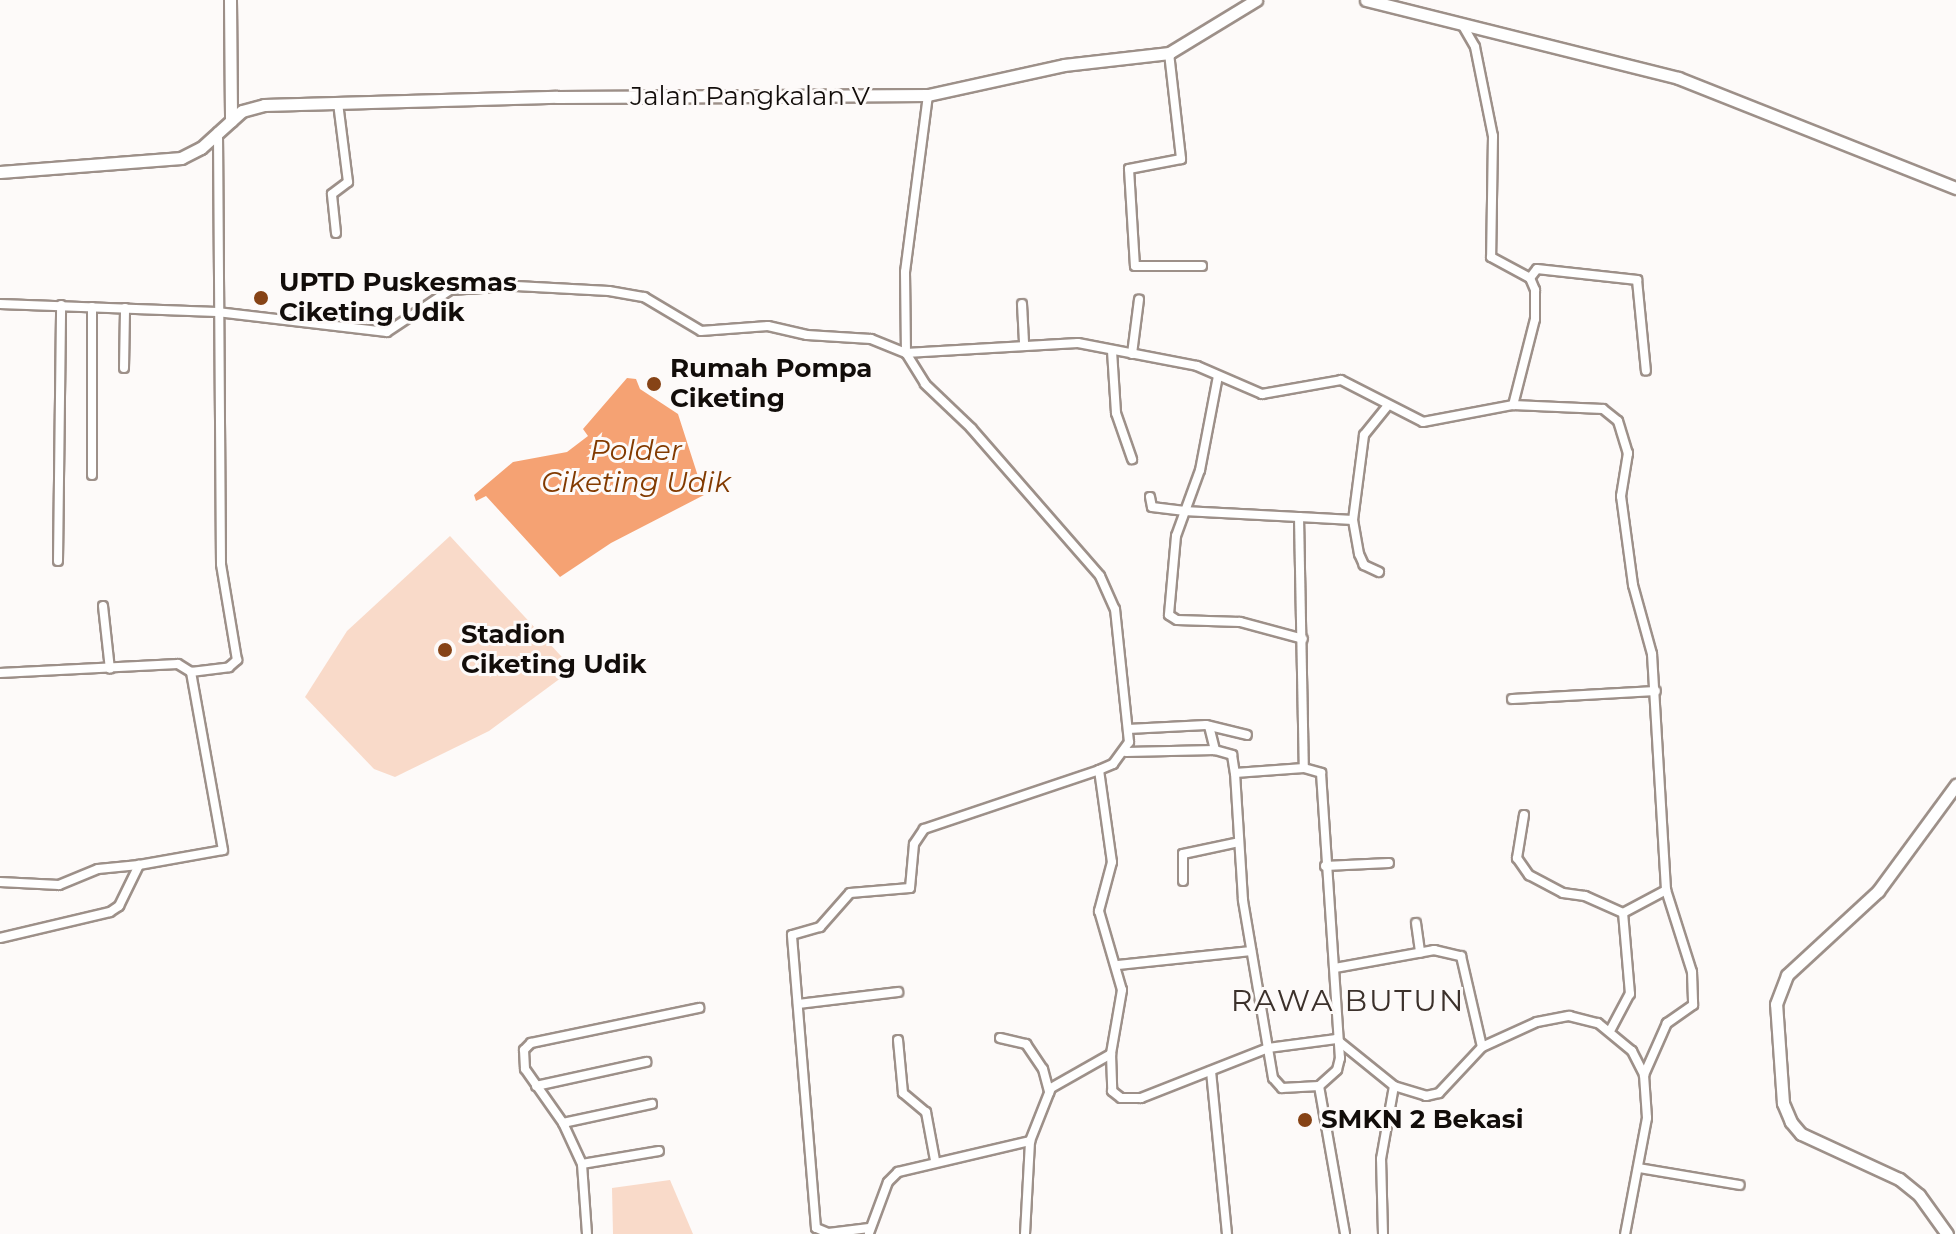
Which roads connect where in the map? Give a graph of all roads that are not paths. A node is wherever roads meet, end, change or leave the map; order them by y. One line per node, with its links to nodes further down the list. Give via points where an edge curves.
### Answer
1 (230, 0): 8 (street)
2 (1256, 0): 5 (street, Jalan Pangkalan V)
3 (1366, 0): 4 (street)
4 (1463, 26): 11 (street, via 1678,78); 14 (street, via 1475,47 1494,152 1491,257)
5 (1169, 53): 6 (street, Jalan Pangkalan V, via 1064,65); 13 (street, via 1181,159 1129,169 1135,266)
6 (928, 95): 7 (street, Jalan Pangkalan V); 24 (street, via 905,272)
7 (338, 103): 8 (street, Jalan Pangkalan V, via 264,105 242,111); 12 (street, via 348,182 332,194)
8 (231, 121): 9 (street, Jalan Pangkalan V)
9 (218, 132): 10 (street, Jalan Pangkalan V, via 201,148 171,160); 21 (street)
10 (0, 172)
11 (1956, 188)
12 (336, 233)
13 (1202, 266)
14 (1530, 278): 27 (street, via 1537,269 1637,280); 29 (street, via 1537,308)
15 (1139, 299): 25 (street)
16 (0, 304): 18 (street)
17 (1022, 304): 22 (street)
18 (61, 305): 19 (street); 37 (street)
19 (92, 307): 20 (street); 32 (street)
20 (125, 308): 21 (street); 26 (street)
21 (217, 312): 24 (street, via 387,332 450,290 516,286 609,291 644,297 701,331 768,326 807,335 863,337); 42 (street, via 221,564 239,654 229,667)
22 (1024, 343): 23 (street, via 1078,343); 24 (street)
23 (1112, 351): 25 (street); 31 (street, via 1116,413)
24 (906, 353): 47 (street, via 925,384 971,428 1107,586 1118,623)
25 (1132, 354): 28 (street, via 1197,366)
26 (124, 368)
27 (1646, 371)
28 (1218, 376): 30 (street, via 1262,394 1341,380 1375,394); 34 (street, via 1200,470)
29 (1513, 405): 30 (street, via 1423,422); 44 (street, via 1603,409 1618,421 1628,453 1621,496 1628,561 1648,631)
30 (1387, 407): 36 (street, via 1364,435)
31 (1132, 459)
32 (92, 475)
33 (1150, 497): 34 (street, via 1152,507)
34 (1183, 511): 35 (street); 40 (street, via 1167,596 1171,618 1240,622)
35 (1299, 517): 36 (street); 40 (street)
36 (1353, 520): 38 (street, via 1364,565)
37 (58, 561)
38 (1379, 572)
39 (103, 606): 41 (street)
40 (1303, 639): 51 (street)
41 (110, 669): 42 (street, via 178,664); 43 (street)
42 (191, 672): 58 (street, via 223,850)
43 (0, 673)
44 (1656, 691): 45 (street); 62 (street)
45 (1512, 699)
46 (1209, 726): 47 (street); 48 (street); 49 (street)
47 (1128, 729): 50 (street)
48 (1247, 735)
49 (1215, 750): 50 (street); 53 (street, via 1232,755)
50 (1126, 752): 52 (street)
51 (1304, 768): 53 (street); 59 (street, via 1318,770 1323,781)
52 (1099, 770): 68 (street, via 1112,862 1099,911); 71 (street, via 924,829 914,844 910,888 850,893 820,927 792,935)
53 (1235, 773): 56 (street)
54 (1956, 785): 102 (street, via 1878,891 1787,975 1776,1004 1783,1103 1791,1122 1801,1134 1899,1179 1919,1195)
55 (1524, 815): 63 (street, via 1517,858 1529,875)
56 (1239, 842): 60 (street, via 1183,854); 66 (street)
57 (1389, 863): 59 (street)
58 (139, 865): 61 (street, via 98,869 59,885); 65 (street, via 119,906 110,912)
59 (1325, 866): 69 (street)
60 (1183, 881)
61 (0, 882)
62 (1666, 890): 63 (street); 82 (street, via 1692,972 1693,1005 1667,1023)
63 (1623, 913): 73 (street, via 1630,994)
64 (1416, 923): 67 (street)
65 (0, 938)
66 (1251, 951): 68 (street); 78 (street)
67 (1420, 953): 69 (street); 77 (street, via 1450,950 1461,956)
68 (1118, 965): 79 (street, via 1122,990)
69 (1335, 968): 75 (street)
70 (898, 992): 71 (street)
71 (798, 1004): 95 (street, via 816,1228 828,1233)
72 (699, 1008): 83 (street, via 531,1043 524,1050 525,1069)
73 (1611, 1029): 77 (street, via 1569,1016 1537,1022); 82 (street, via 1632,1051)
74 (1000, 1038): 86 (street, via 1026,1044 1043,1069)
75 (1336, 1039): 78 (street); 84 (street, via 1337,1070); 85 (street)
76 (898, 1040): 91 (street, via 903,1093 926,1112)
77 (1482, 1047): 85 (street, via 1439,1093 1420,1097)
78 (1268, 1048): 81 (street); 84 (street, via 1278,1087)
79 (1111, 1054): 81 (street, via 1110,1085 1121,1098 1141,1098); 86 (street)
80 (646, 1062): 83 (street)
81 (1211, 1071): 98 (street)
82 (1644, 1075): 93 (street, via 1647,1118)
83 (536, 1086): 88 (street)
84 (1319, 1086): 99 (street)
85 (1394, 1086): 100 (street, via 1381,1159)
86 (1049, 1092): 89 (street)
87 (652, 1104): 88 (street)
88 (563, 1123): 92 (street)
89 (1030, 1141): 91 (street); 97 (street)
90 (659, 1151): 92 (street)
91 (935, 1160): 95 (street, via 908,1166 888,1182)
92 (582, 1164): 96 (street)
93 (1639, 1168): 94 (street); 101 (street)
94 (1740, 1185)
95 (869, 1231)
96 (587, 1234)
97 (1025, 1234)
98 (1227, 1234)
99 (1345, 1234)
100 (1383, 1234)
101 (1625, 1234)
102 (1947, 1234)

